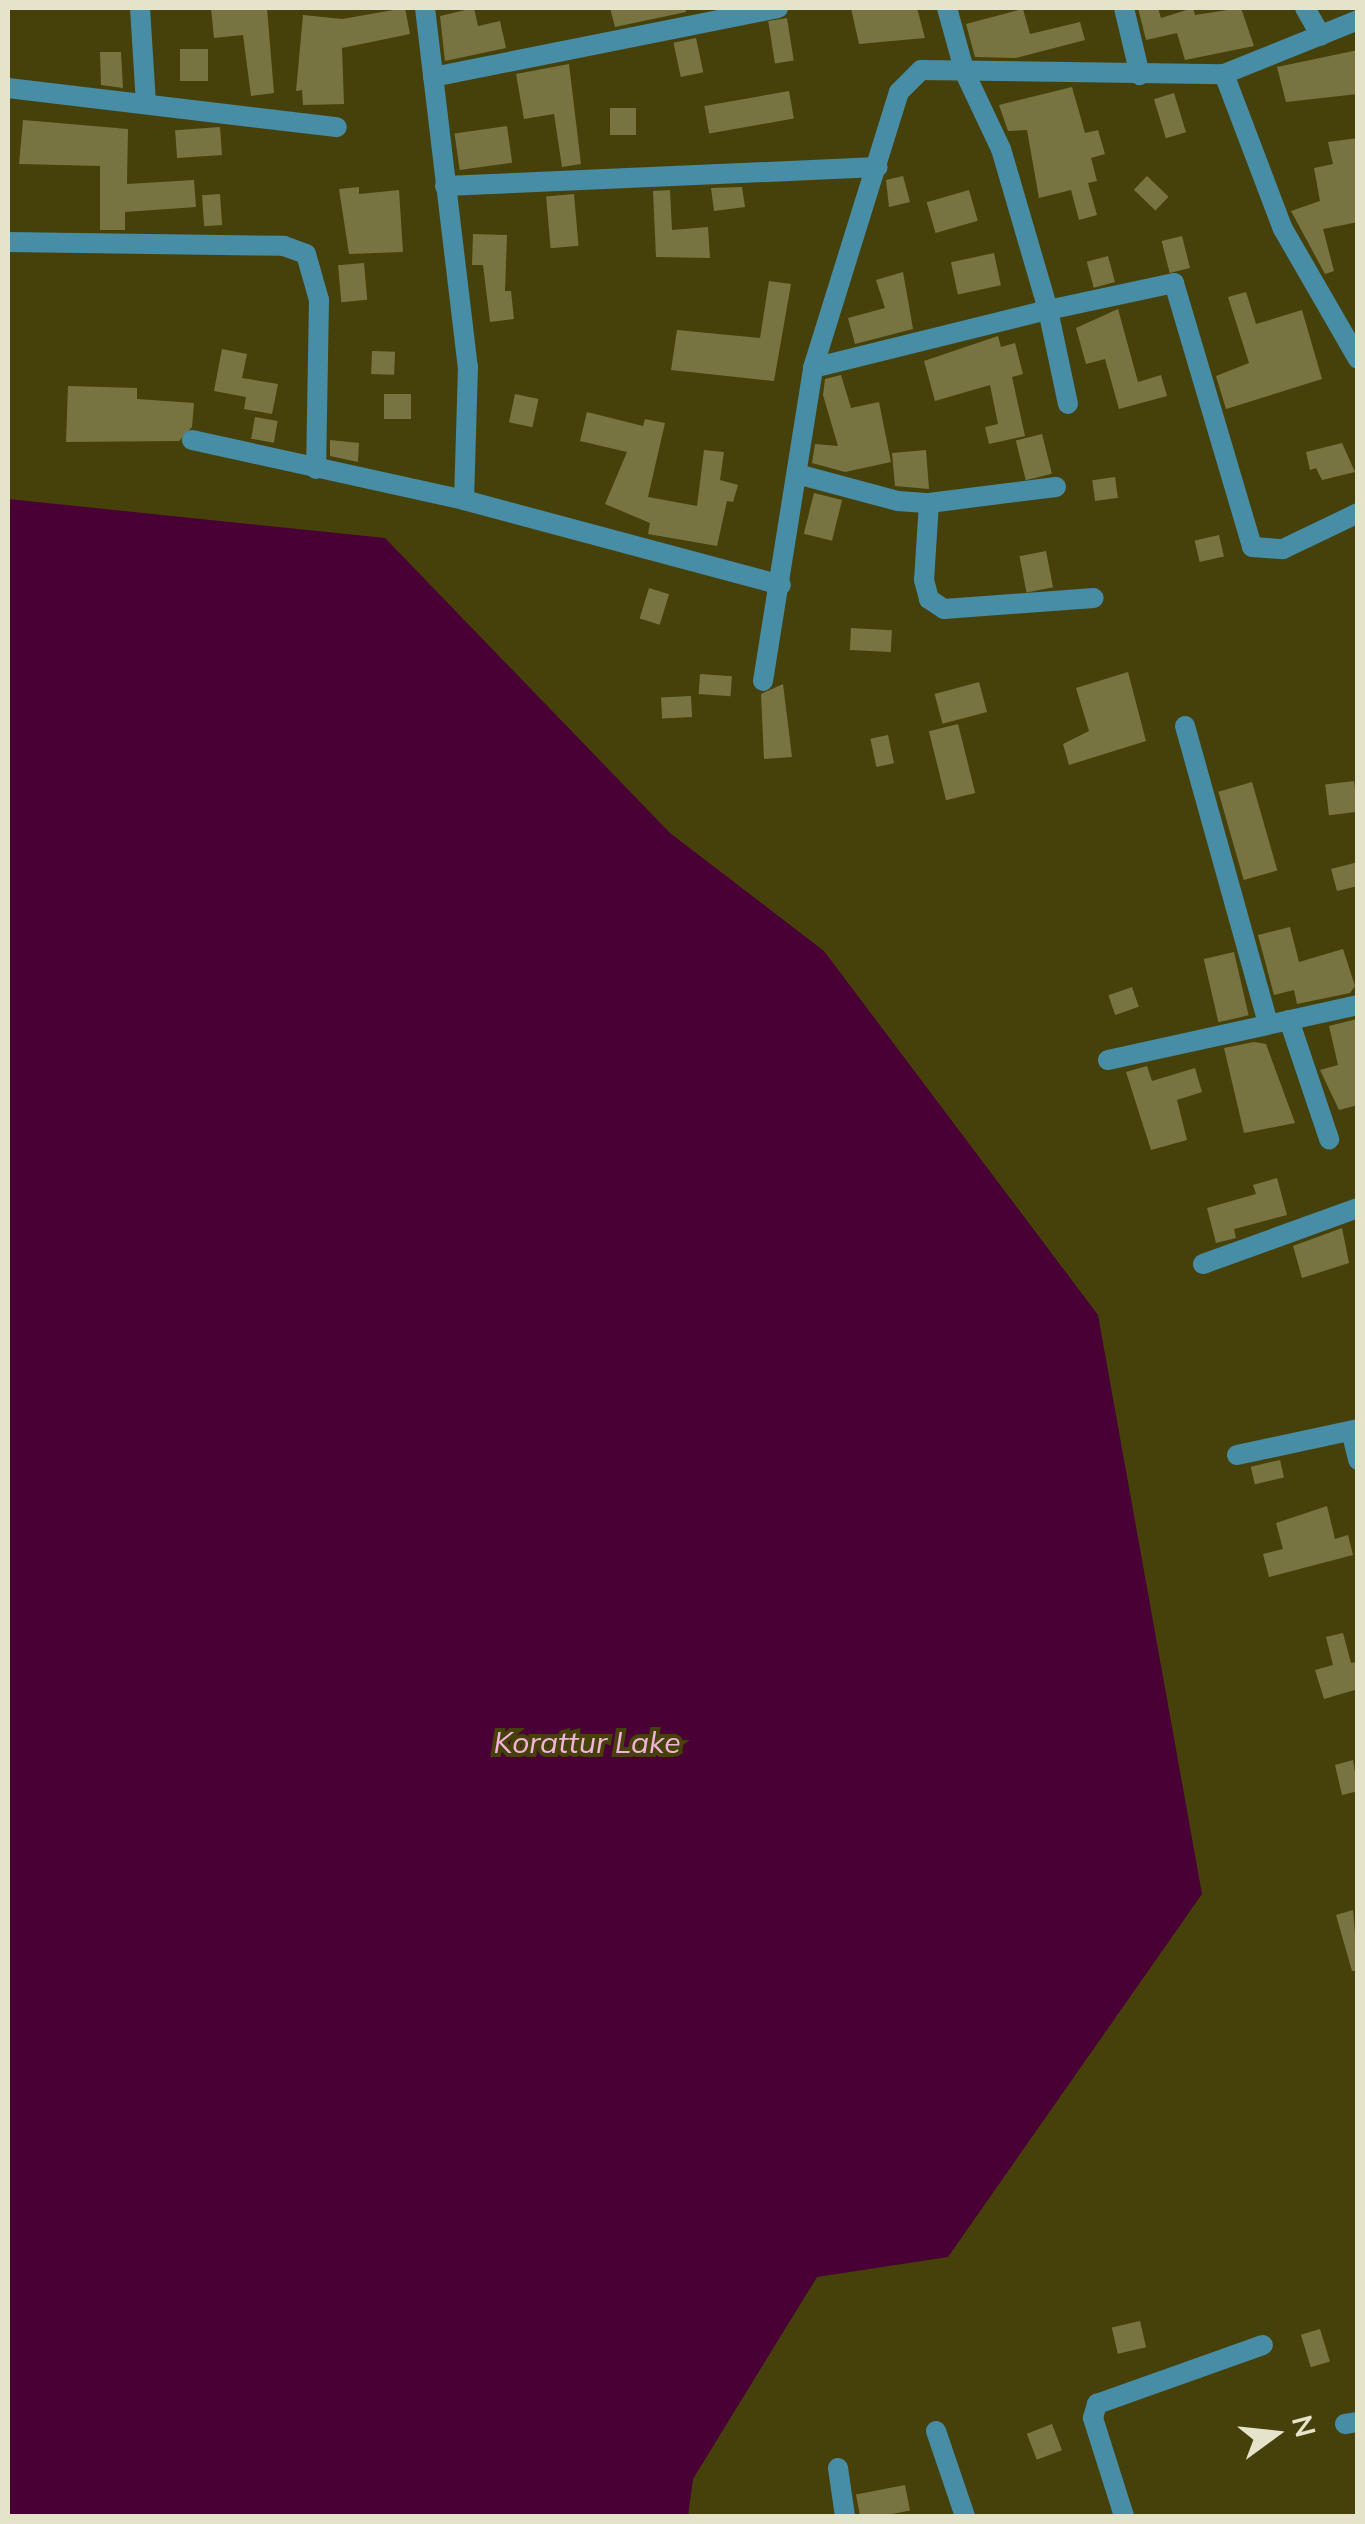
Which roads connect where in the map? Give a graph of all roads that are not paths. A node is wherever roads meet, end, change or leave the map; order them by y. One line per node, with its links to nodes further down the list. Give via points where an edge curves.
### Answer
1 (425, 8): 12 (street)
2 (778, 8): 12 (street)
3 (947, 8): 9 (street)
4 (1124, 8): 10 (street)
5 (1305, 8): 8 (street)
6 (140, 12): 14 (street)
7 (1358, 20): 8 (street)
8 (1321, 36): 11 (street)
9 (965, 73): 10 (street); 16 (street, via 920,70 887,116); 19 (street, via 1000,149)
10 (1140, 74): 11 (street)
11 (1224, 74): 20 (street, via 1282,230)
12 (433, 76): 17 (street)
13 (8, 88): 14 (street)
14 (146, 104): 15 (street)
15 (337, 126)
16 (878, 167): 17 (street); 21 (street)
17 (445, 186): 27 (street, via 468,366)
18 (8, 242): 24 (street, via 284,246 306,254 319,300)
19 (1048, 310): 21 (street); 22 (street); 29 (street, via 1174,283 1252,548 1283,549)
20 (1358, 359)
21 (813, 368): 25 (street)
22 (1068, 404)
23 (192, 440): 24 (street)
24 (316, 469): 27 (street)
25 (797, 474): 28 (street); 30 (street)
26 (1056, 487): 28 (street)
27 (464, 500): 30 (street)
28 (929, 503): 31 (street, via 924,580 929,599 944,608)
29 (1358, 513)
30 (781, 585): 32 (street)
31 (1094, 598)
32 (763, 681)
33 (1185, 726): 35 (street)
34 (1358, 1004): 35 (street)
35 (1278, 1022): 36 (street); 37 (street)
36 (1108, 1060)
37 (1329, 1139)
38 (1358, 1208): 39 (street)
39 (1203, 1264)
40 (1354, 1430): 41 (street); 42 (street)
41 (1238, 1455)
42 (1358, 1460)
43 (1263, 2344): 48 (street, via 1097,2404 1093,2418)
44 (936, 2431): 47 (street)
45 (838, 2468): 46 (street)
46 (846, 2516)
47 (965, 2516)
48 (1124, 2516)

